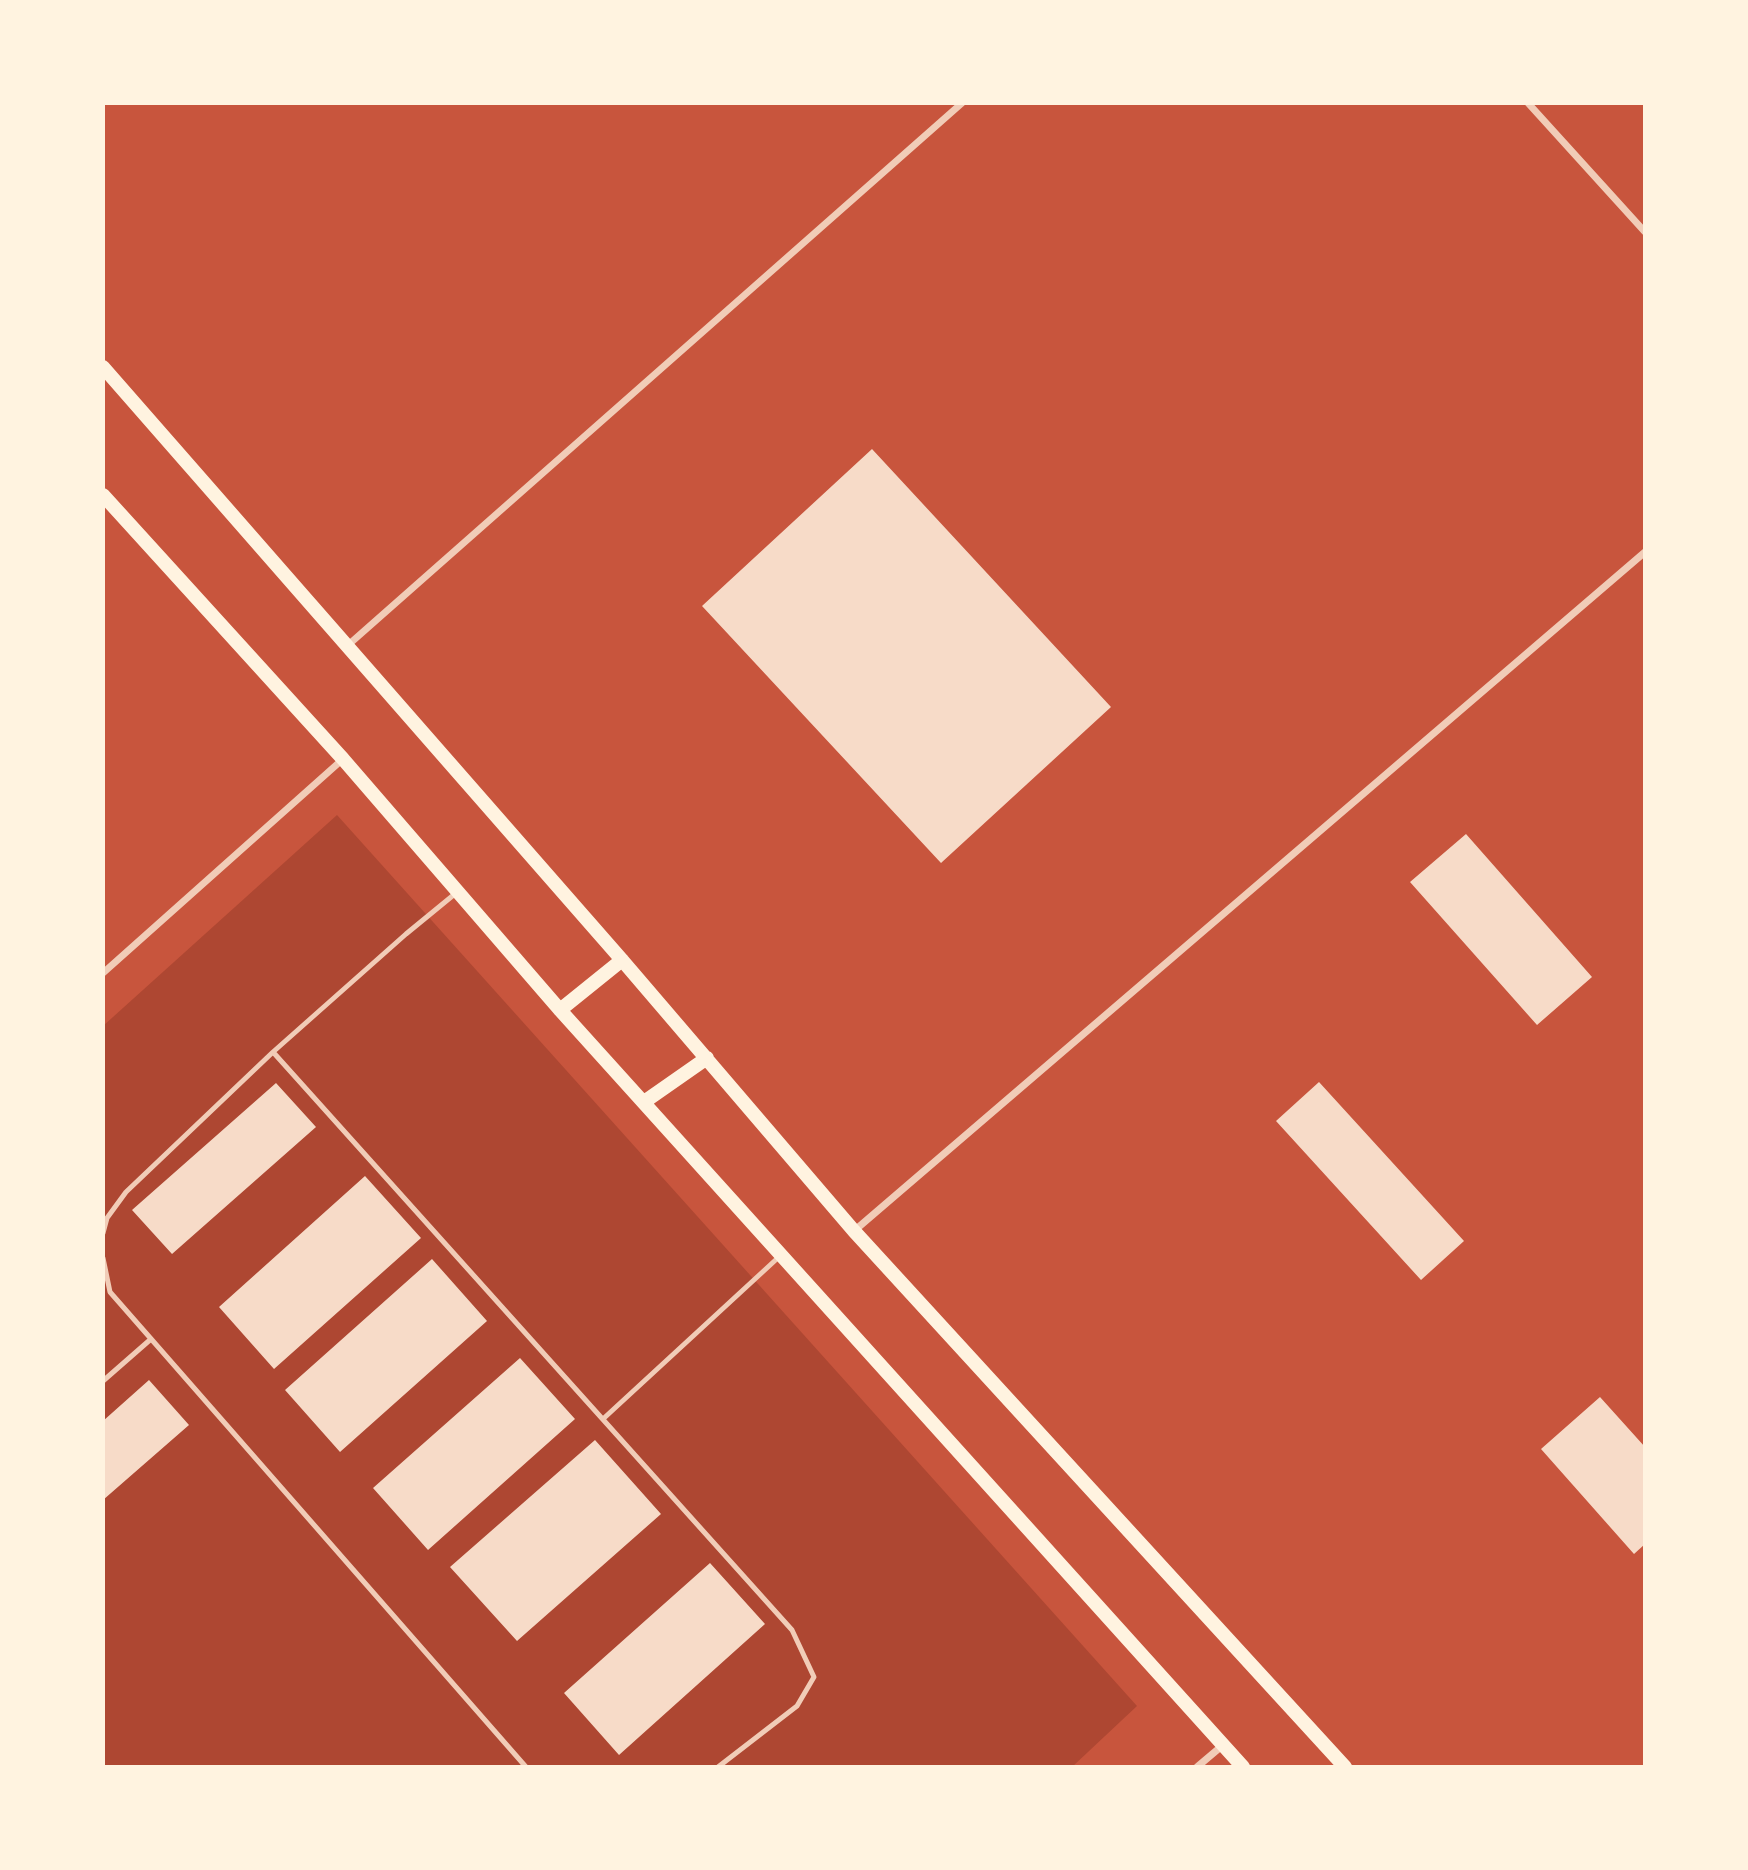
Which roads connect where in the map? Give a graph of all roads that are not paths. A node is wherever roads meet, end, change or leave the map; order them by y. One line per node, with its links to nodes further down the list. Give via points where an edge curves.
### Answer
1 (962, 103): 7 (street)
2 (1528, 103): 3 (street)
3 (1645, 232)
4 (103, 367): 7 (main road)
5 (103, 495): 8 (main road)
6 (1645, 552): 16 (street)
7 (346, 647): 10 (main road)
8 (343, 759): 9 (main road); 11 (street)
9 (458, 891): 12 (main road); 13 (lane)
10 (622, 960): 12 (main road); 14 (main road)
11 (103, 973)
12 (560, 1010): 15 (main road)
13 (273, 1052): 17 (lane, via 126,1192 107,1218); 22 (lane)
14 (707, 1058): 15 (main road); 16 (main road)
15 (643, 1102): 18 (main road)
16 (854, 1231): 28 (main road)
17 (103, 1233)
18 (782, 1255): 22 (lane); 23 (main road)
19 (103, 1258): 20 (lane, via 110,1292)
20 (151, 1339): 21 (lane); 24 (lane)
21 (103, 1381)
22 (603, 1419): 25 (lane, via 792,1630 814,1677 797,1706)
23 (1223, 1745): 26 (street); 27 (main road)
24 (526, 1767)
25 (718, 1767)
26 (1197, 1767)
27 (1243, 1767)
28 (1345, 1767)

